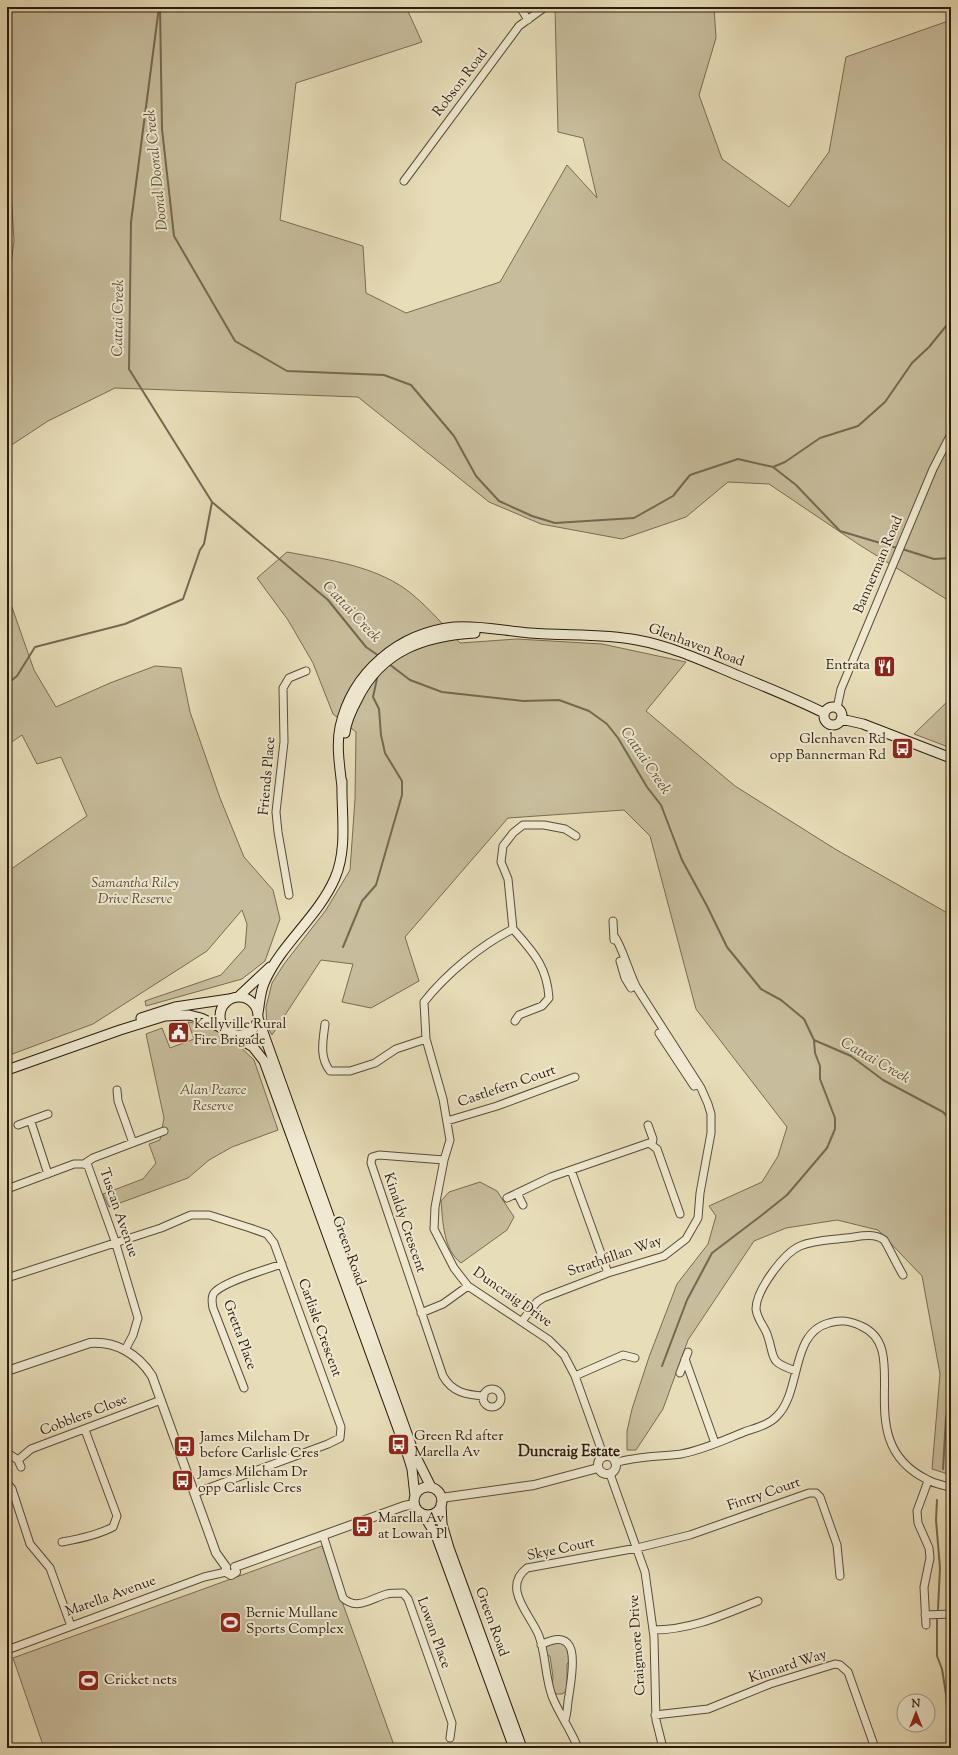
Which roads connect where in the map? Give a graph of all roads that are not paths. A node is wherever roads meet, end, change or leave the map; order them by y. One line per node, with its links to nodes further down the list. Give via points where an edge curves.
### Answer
1 (520, 7): 3 (street)
2 (544, 7): 3 (street, Robson Road)
3 (528, 20): 4 (street, Robson Road, via 519,26)
4 (404, 181)
5 (951, 434): 7 (street, Bannerman Road, via 841,689)
6 (306, 671): 12 (street, Friends Place, via 289,678 283,688 284,742 276,812)
7 (837, 708): 8 (main road, via 829,708); 9 (main road)
8 (824, 713): 9 (main road, via 825,720 829,723 836,723); 15 (main road, Glenhaven Road, via 706,662 636,639 502,630 432,638 395,651 368,670 359,689 345,708 338,742 342,787 340,863 335,878 312,917)
9 (841, 719): 10 (main road, via 863,724)
10 (951, 758)
11 (576, 836): 14 (street, via 565,829 523,825 503,846 501,862 508,879)
12 (289, 895)
13 (613, 921): 45 (street, Strathfillan Way, via 614,936 630,976 701,1088 711,1114 711,1133 698,1218 686,1238 664,1256)
14 (512, 929): 18 (street, via 544,968 549,998 542,1006 519,1015); 22 (street, Duncraig Drive, via 493,939 444,980 424,1002)
15 (277, 961): 16 (main road, Glenhaven Road); 17 (main road, Glenhaven Road, via 265,980)
16 (234, 998): 17 (main road, via 251,1001); 20 (main road, via 166,1009 142,1017); 21 (main road, via 224,1003 220,1013 220,1021)
17 (258, 1016): 21 (main road, via 256,1024 247,1033 236,1035); 71 (main road, Green Road, via 414,1453)
18 (516, 1022)
19 (325, 1024): 22 (street, via 322,1050 325,1064 330,1071 350,1071 375,1063 396,1049)
20 (120, 1030): 21 (main road, Green Road, via 165,1016 177,1015 201,1018); 23 (main road)
21 (228, 1032): 74 (main road, Green Road, via 252,1047 264,1061 408,1456)
22 (426, 1039): 27 (street, Duncraig Drive)
23 (7, 1070)
24 (575, 1077): 27 (street, Castlefern Court, via 497,1106)
25 (117, 1090): 32 (street, via 118,1101)
26 (48, 1114): 28 (street)
27 (447, 1121): 34 (street, Duncraig Drive, via 450,1140)
28 (31, 1122): 29 (street); 37 (street)
29 (18, 1125)
30 (648, 1125): 33 (street, via 653,1139)
31 (164, 1131): 32 (street)
32 (133, 1143): 35 (street)
33 (652, 1144): 36 (street, via 645,1144); 42 (street, via 657,1149)
34 (444, 1160): 48 (street, Duncraig Drive, via 435,1207 434,1229 454,1268); 49 (street, Kinaldy Crescent, via 379,1155 372,1157 370,1163)
35 (84, 1164): 37 (street, Tuscan Avenue, via 74,1164); 43 (street, Tuscan Avenue, via 88,1166)
36 (571, 1170): 39 (street); 45 (street)
37 (48, 1174): 38 (street, Tuscan Avenue)
38 (7, 1188)
39 (517, 1193): 40 (street); 41 (street)
40 (507, 1198)
41 (523, 1206)
42 (680, 1214)
43 (115, 1242): 44 (street, Carlisle Crescent, via 161,1228 191,1215 209,1215 267,1234 274,1243); 47 (street, Carlisle Crescent); 51 (street, Tuscan Avenue, via 138,1318)
44 (282, 1264): 59 (street, Gretta Place, via 227,1284 214,1293 213,1308); 73 (street, Carlisle Crescent, via 341,1427 340,1438)
45 (608, 1273): 50 (street, Strathfillan Way, via 543,1298)
46 (903, 1275): 56 (street, via 885,1241 873,1235 810,1243 799,1246 784,1257 758,1298 756,1310 773,1357 779,1365)
47 (7, 1278)
48 (468, 1286): 49 (street, via 443,1304); 50 (street, Duncraig Drive)
49 (421, 1313): 60 (street, via 445,1380 459,1392)
50 (522, 1321): 58 (street, Duncraig Drive, via 557,1348)
51 (125, 1350): 55 (street, via 108,1344 90,1342); 61 (street, via 139,1359 149,1370)
52 (688, 1352): 54 (street)
53 (635, 1358): 58 (street, via 623,1355)
54 (685, 1359): 57 (street); 63 (street)
55 (7, 1371)
56 (796, 1371): 63 (street, via 785,1407 776,1417 765,1424); 69 (street, via 807,1339 815,1329 825,1324 850,1321 874,1334 881,1344 884,1356 883,1411 890,1441 897,1455 911,1470)
57 (680, 1373)
58 (575, 1376): 65 (street, Duncraig Drive)
59 (244, 1388)
60 (484, 1396)
61 (161, 1400): 62 (street, Cobblers Close); 73 (street)
62 (85, 1430): 64 (street, Cobblers Close, via 31,1449 19,1463); 78 (street, via 116,1509 116,1522 108,1529)
63 (716, 1443): 66 (street, via 681,1454 630,1458)
64 (9, 1454)
65 (604, 1456): 66 (street, via 612,1458); 67 (street, via 598,1461)
66 (615, 1462): 68 (street, via 616,1468)
67 (598, 1468): 68 (street, via 601,1473); 75 (street, via 534,1485)
68 (610, 1474): 79 (street, Craigmore Drive)
69 (928, 1480): 72 (street); 84 (street, via 917,1512 918,1523 929,1548 930,1558 924,1587)
70 (7, 1483): 86 (street, via 12,1489 30,1544 50,1568)
71 (431, 1487): 74 (main road, via 422,1488); 75 (main road, via 437,1491)
72 (951, 1488)
73 (195, 1493): 80 (street, via 216,1552)
74 (415, 1500): 76 (main road, via 418,1510); 77 (street)
75 (441, 1501): 76 (main road, via 435,1512); 94 (main road, Green Road, via 442,1524 449,1548)
76 (423, 1514): 93 (main road, Green Road, via 436,1535)
77 (323, 1535): 80 (street, via 235,1567 231,1564); 92 (street, Lowan Place, via 344,1598 349,1603 364,1603 396,1593 403,1593 408,1599 452,1722)
78 (62, 1542)
79 (637, 1548): 81 (street, Fintry Court, via 690,1535 809,1493 816,1493 837,1545); 87 (street, Craigmore Drive, via 645,1572); 88 (street, Skye Court, via 536,1566 521,1573 516,1586 517,1595 539,1636)
80 (226, 1569): 86 (street, Marella Avenue)
81 (840, 1576)
82 (758, 1601): 87 (street, via 697,1625)
83 (951, 1614): 84 (street)
84 (925, 1615): 85 (street)
85 (926, 1625)
86 (71, 1626): 89 (street, Marella Avenue)
87 (653, 1630): 90 (street, Craigmore Drive)
88 (540, 1644): 91 (street, Skye Court, via 548,1682); 91 (street, via 547,1641 564,1641 572,1652 573,1673)
89 (7, 1650)
90 (655, 1715): 96 (street, Craigmore Drive); 97 (street, Kinnard Way, via 708,1709 770,1684 835,1664 848,1672)
91 (565, 1720): 95 (street, Skye Court)
92 (450, 1738)
93 (514, 1748)
94 (522, 1748)
95 (578, 1748)
96 (663, 1748)
97 (875, 1748)

